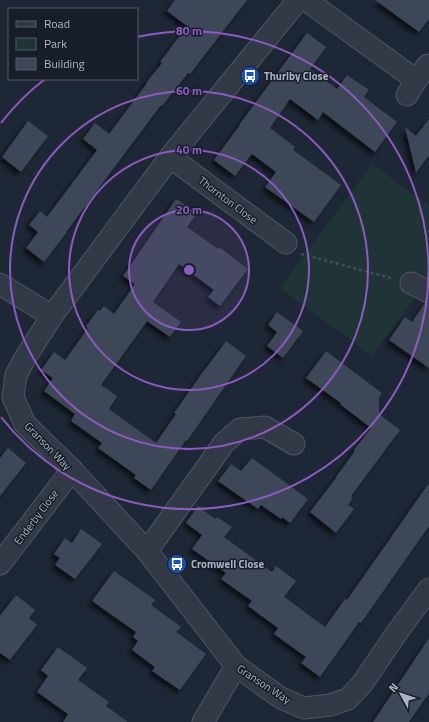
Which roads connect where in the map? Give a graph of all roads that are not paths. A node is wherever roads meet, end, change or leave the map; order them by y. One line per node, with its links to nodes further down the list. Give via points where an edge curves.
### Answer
1 (298, 0): 4 (street, Granson Way)
2 (306, 0): 3 (street)
3 (417, 80)
4 (170, 157): 5 (street, Thornton Close); 7 (street, Granson Way)
5 (286, 243)
6 (0, 284): 7 (street)
7 (52, 316): 9 (street, Granson Way, via 16,375 14,397 25,424)
8 (294, 444): 10 (street, via 265,427 240,429 224,444)
9 (72, 470): 10 (street, Granson Way); 11 (street, Enderby Close)
10 (147, 551): 13 (street, Granson Way)
11 (0, 564)
12 (429, 589): 13 (street, Granson Way, via 362,684 348,699 330,705 304,708 281,698)
13 (236, 666): 14 (street)
14 (203, 722)

